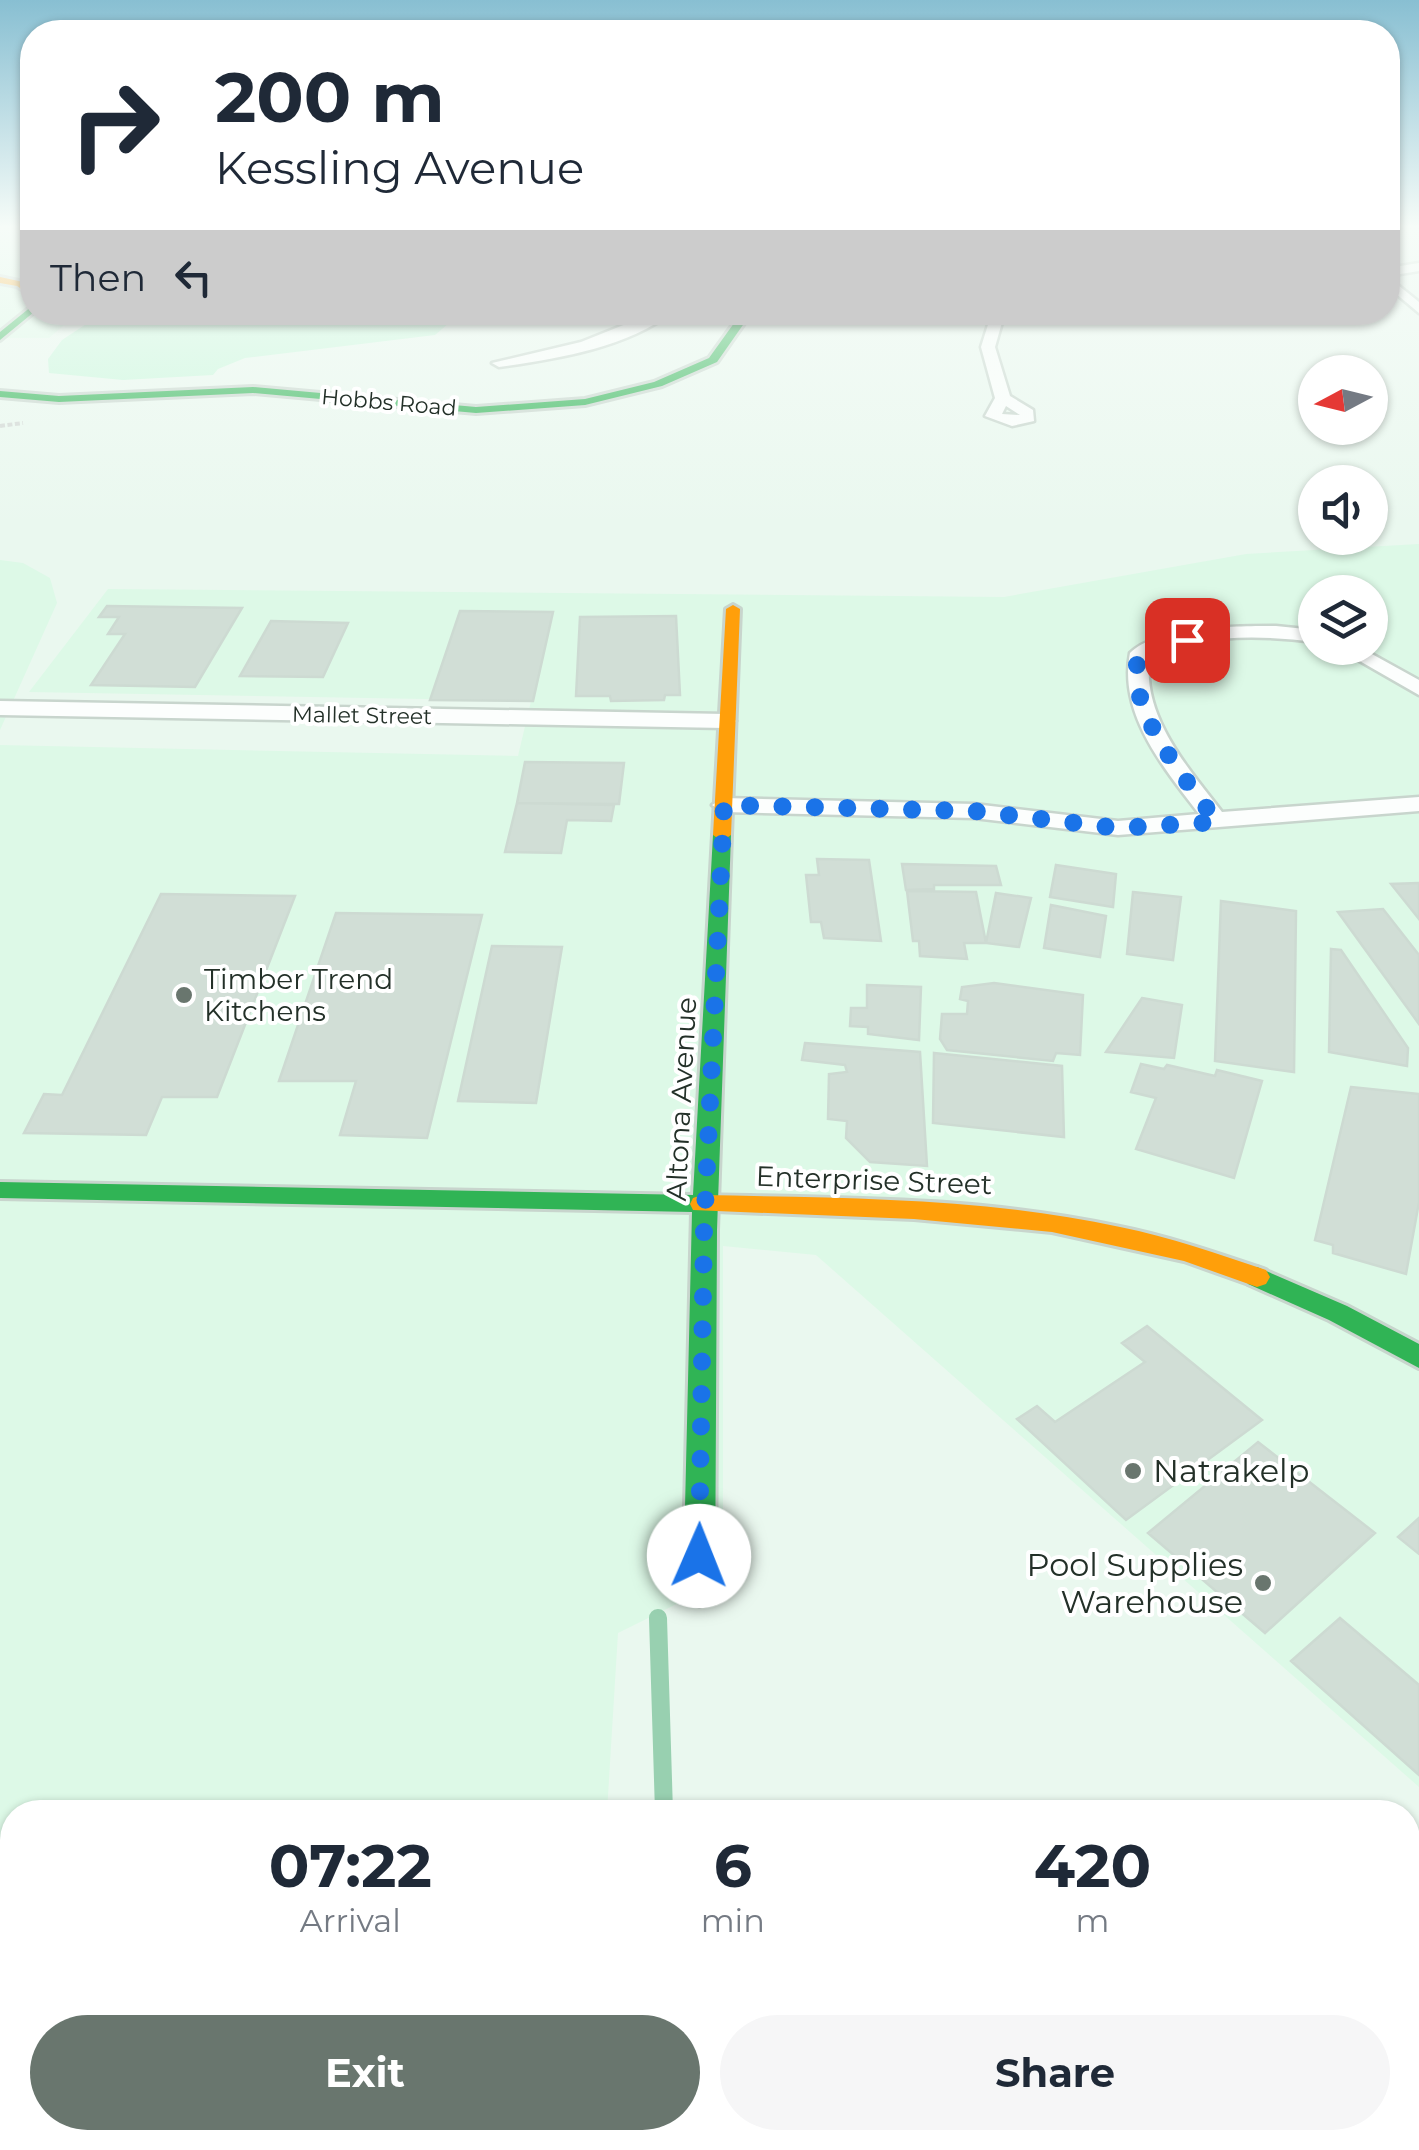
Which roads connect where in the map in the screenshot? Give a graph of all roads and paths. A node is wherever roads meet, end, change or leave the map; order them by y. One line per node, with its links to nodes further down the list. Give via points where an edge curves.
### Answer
1 (637, 326): 4 (street, via 551,356)
2 (737, 326): 5 (street, Hobbs Road, via 713,360 658,384 585,402 476,410 254,390 59,399)
3 (994, 326): 6 (street, via 988,346)
4 (499, 363)
5 (0, 394)
6 (1003, 398)
7 (733, 610): 12 (street, Altona Avenue)
8 (1298, 635): 15 (street, via 1241,632 1140,653 1152,733)
9 (1376, 665): 10 (street)
10 (1419, 690)
11 (0, 708): 12 (street, Mallet Street)
12 (725, 720): 14 (street, Altona Avenue)
13 (1419, 804): 15 (street)
14 (724, 805): 15 (street, via 974,811 1118,828); 17 (street, Altona Avenue)
15 (1217, 822)
16 (0, 1190): 17 (street, Enterprise Street)
17 (705, 1204): 18 (street, Enterprise Street, via 936,1209 1072,1224 1228,1267); 19 (street, Altona Avenue)
18 (1419, 1357)
19 (699, 1592)

